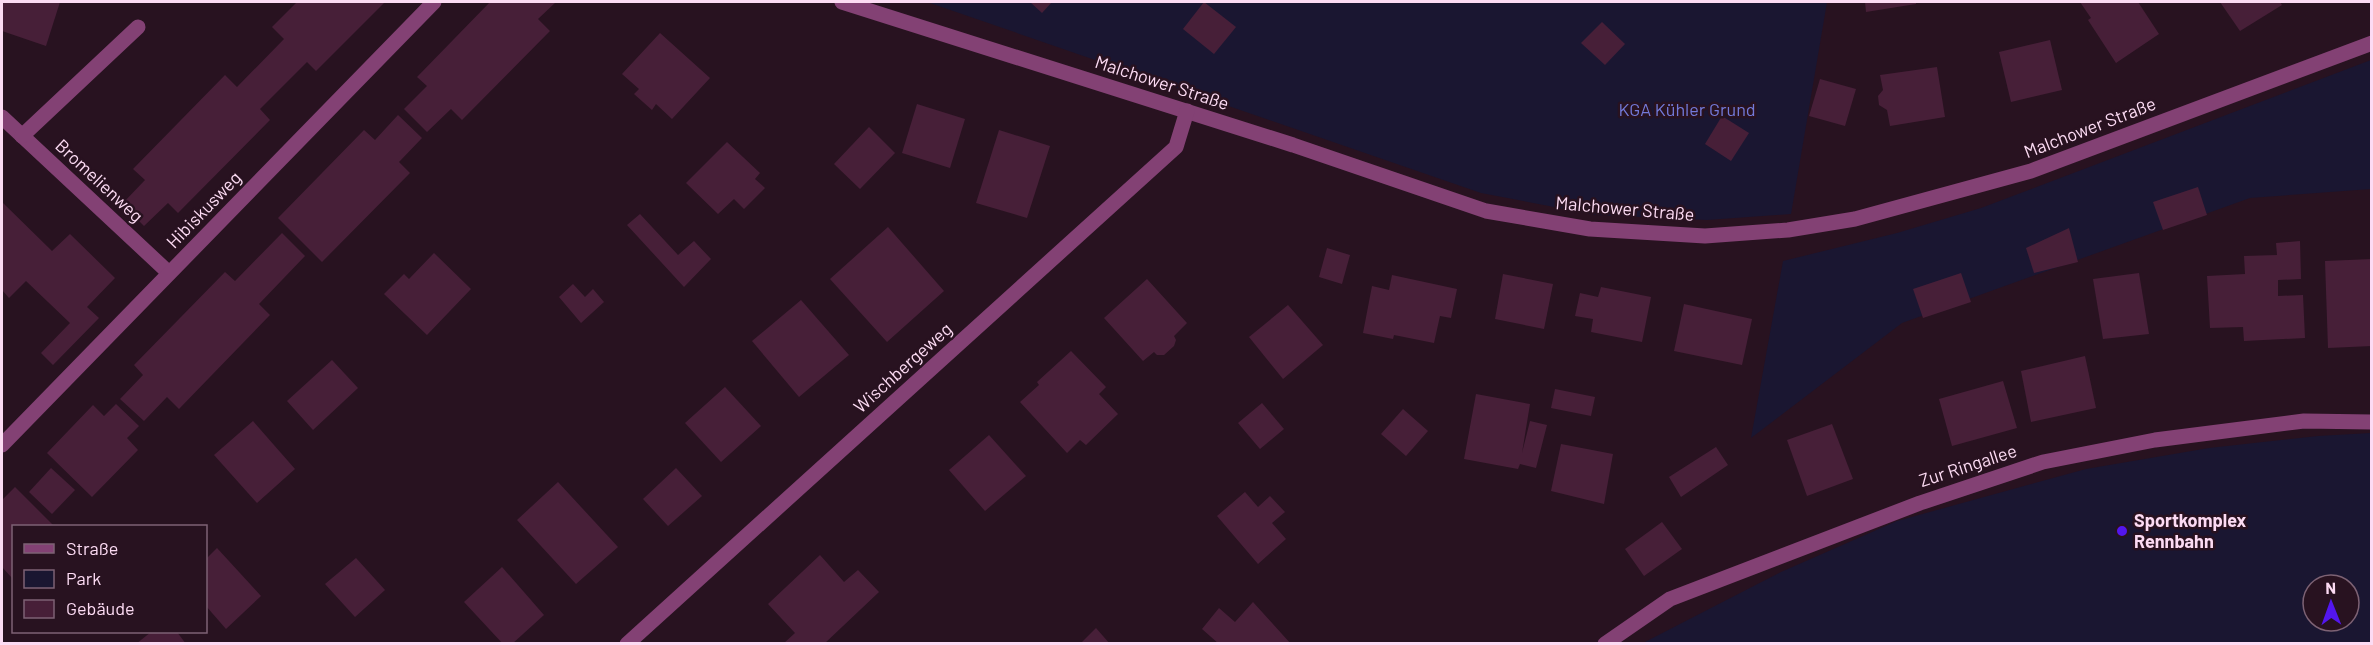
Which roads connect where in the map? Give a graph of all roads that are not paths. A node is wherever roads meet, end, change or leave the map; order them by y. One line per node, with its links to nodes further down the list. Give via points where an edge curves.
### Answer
1 (434, 2): 8 (street, Hibiskusweg)
2 (842, 2): 5 (street, Malchower Straße)
3 (138, 27): 7 (street)
4 (2372, 43): 5 (street, Malchower Straße, via 2031,171 1855,219 1788,230 1705,236 1590,229 1486,211)
5 (1187, 111): 11 (street, Wischbergeweg, via 1176,147)
6 (2, 117): 7 (street, Bromelienweg)
7 (22, 136): 8 (street, Bromelienweg)
8 (169, 273): 10 (street, Hibiskusweg)
9 (2372, 422): 12 (street, Zur Ringallee, via 2281,424 2155,440 2043,462 1909,507 1670,599)
10 (2, 445)
11 (627, 644)
12 (1605, 644)

